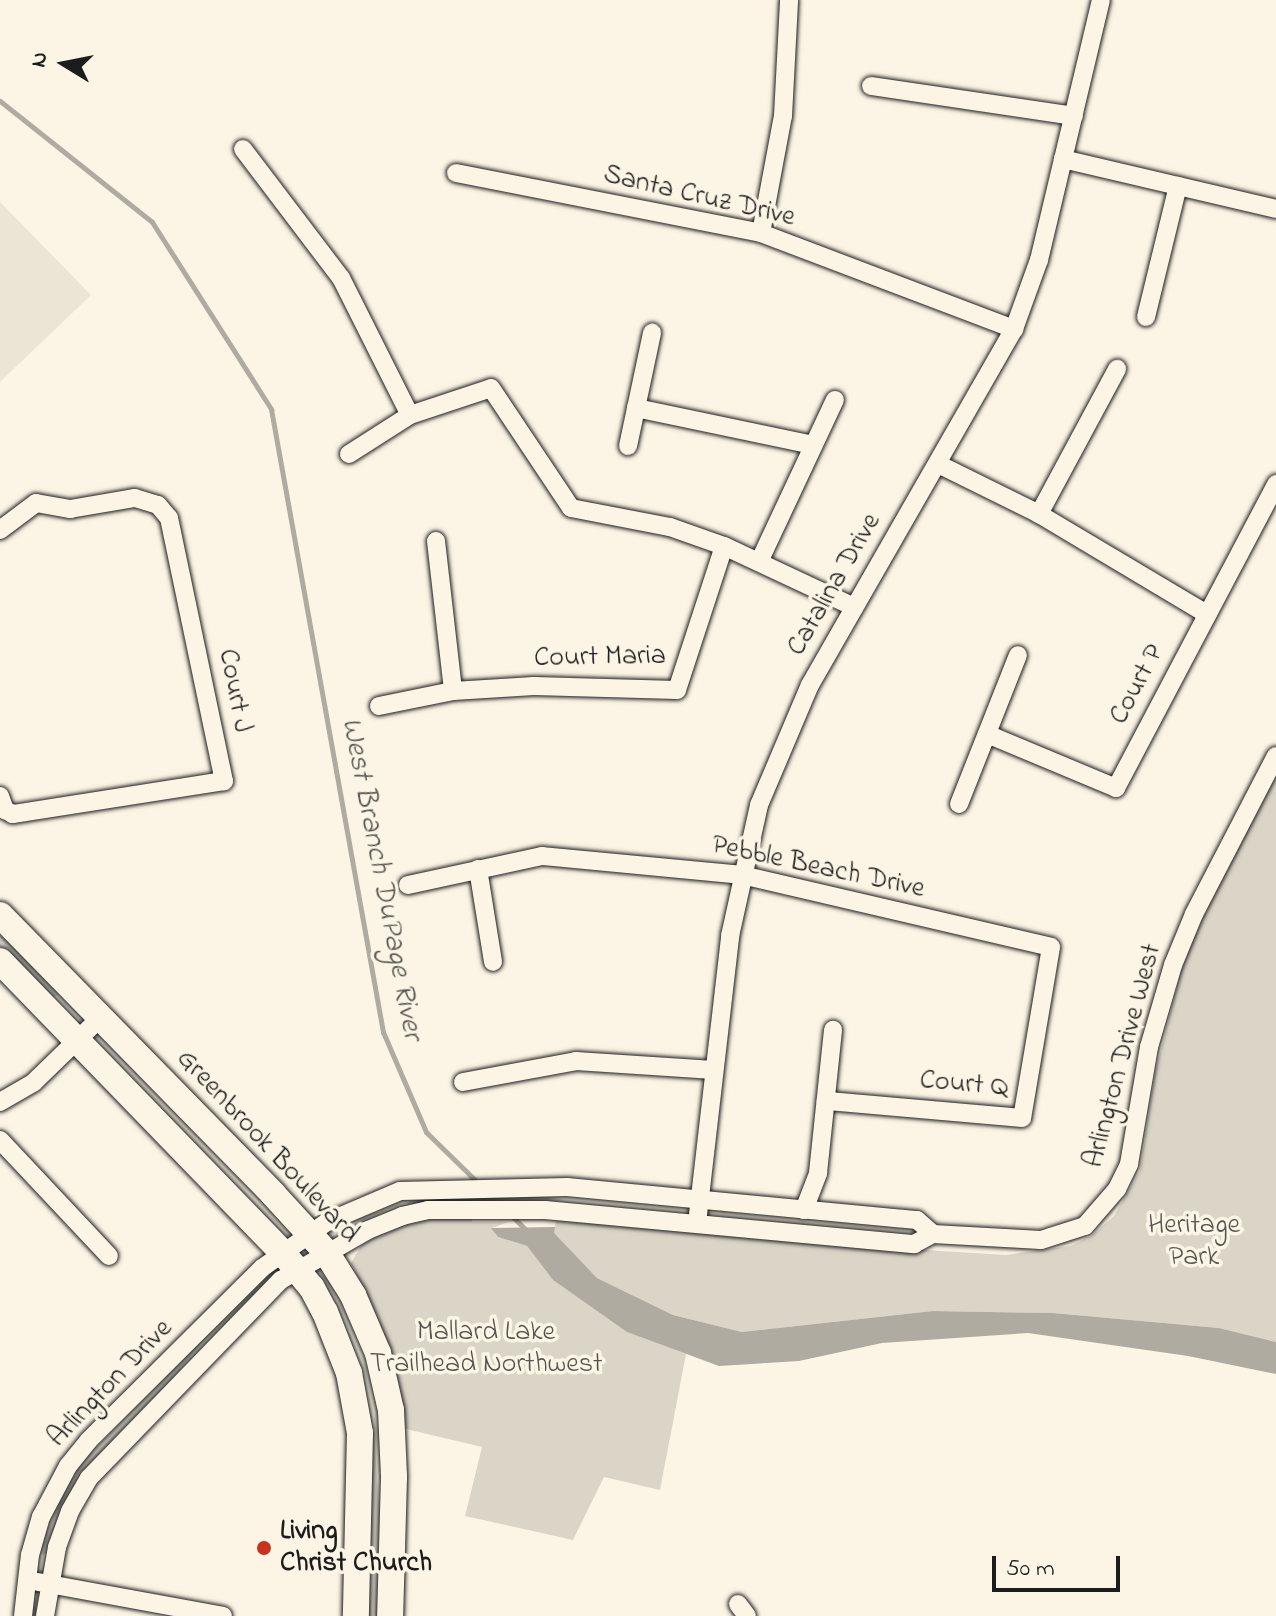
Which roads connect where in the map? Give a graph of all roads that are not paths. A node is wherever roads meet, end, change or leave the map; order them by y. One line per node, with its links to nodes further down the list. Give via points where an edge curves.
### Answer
1 (789, 0): 10 (street, via 783,116)
2 (1101, 0): 4 (street, Catalina Drive)
3 (871, 86): 4 (street)
4 (1074, 116): 6 (street, Catalina Drive)
5 (243, 149): 17 (street, via 341,278)
6 (1063, 159): 8 (street); 12 (street, Catalina Drive, via 1039,260)
7 (456, 173): 10 (street, Santa Cruz Drive)
8 (1178, 186): 9 (street); 11 (street)
9 (1276, 209)
10 (761, 233): 12 (street, Santa Cruz Drive)
11 (1146, 317)
12 (1014, 329): 21 (street, Catalina Drive)
13 (652, 333): 16 (street)
14 (1117, 369): 23 (street)
15 (835, 400): 18 (street)
16 (636, 408): 18 (street); 19 (street)
17 (410, 415): 20 (street); 26 (street, via 491,388 571,508 670,527)
18 (813, 445): 27 (street)
19 (628, 446)
20 (349, 454)
21 (938, 464): 23 (street); 28 (street, Catalina Drive)
22 (1276, 484): 29 (street, Court P)
23 (1039, 514): 29 (street)
24 (0, 530): 35 (street, Court J, via 36,503 70,509 135,498 158,505 169,518 224,781 13,814 5,810)
25 (436, 541): 31 (street)
26 (724, 546): 27 (street); 31 (street, Court Maria, via 677,690 534,686)
27 (759, 562): 28 (street)
28 (854, 607): 38 (street, Catalina Drive, via 782,744 759,805)
29 (1207, 614): 33 (street, Court P, via 1116,788)
30 (1018, 655): 33 (street)
31 (453, 691): 32 (street, Court Maria)
32 (379, 706)
33 (987, 734): 36 (street)
34 (1276, 756): 55 (street, Arlington Drive West, via 1173,965 1149,1047 1129,1164 1117,1189 1085,1226 1041,1240)
35 (0, 796)
36 (959, 804)
37 (478, 869): 38 (street, Pebble Beach Drive, via 542,856); 39 (street, Pebble Beach Drive); 43 (street)
38 (742, 875): 41 (street, Pebble Beach Drive); 47 (street, Catalina Drive)
39 (408, 885)
40 (0, 915): 44 (main road, Greenbrook Boulevard)
41 (1051, 947): 49 (street, Court Q, via 1022,1118)
42 (0, 961): 46 (main road)
43 (493, 962)
44 (101, 1017): 46 (street); 56 (main road, Greenbrook Boulevard)
45 (833, 1030): 49 (street)
46 (78, 1040): 50 (street, via 34,1082); 58 (main road)
47 (714, 1070): 48 (street, via 576,1061); 52 (street, Catalina Drive)
48 (463, 1082)
49 (826, 1101): 53 (street, via 818,1173)
50 (0, 1102)
51 (0, 1140): 57 (street)
52 (700, 1200): 53 (street, Arlington Drive West); 54 (street, Catalina Drive); 56 (street, Arlington Drive West, via 567,1187 400,1191 327,1222)
53 (804, 1210): 55 (street, Arlington Drive West, via 917,1220)
54 (697, 1223): 55 (street, Arlington Drive West, via 914,1244); 56 (street, Arlington Drive West, via 545,1210 428,1210)
55 (933, 1234)
56 (318, 1243): 58 (street, Arlington Drive); 65 (main road, Greenbrook Boulevard, via 366,1322 388,1391 394,1465)
57 (109, 1256)
58 (290, 1262): 59 (street, Arlington Drive, via 262,1268 82,1449 41,1517); 60 (street, Arlington Drive, via 281,1280 89,1478 70,1511); 64 (main road, via 312,1288 340,1344 356,1399 361,1464)
59 (27, 1580): 60 (street); 61 (street, Arlington Drive)
60 (50, 1584): 62 (street, Arlington Drive); 63 (street)
61 (23, 1616)
62 (45, 1616)
63 (223, 1616)
64 (356, 1616)
65 (390, 1616)

